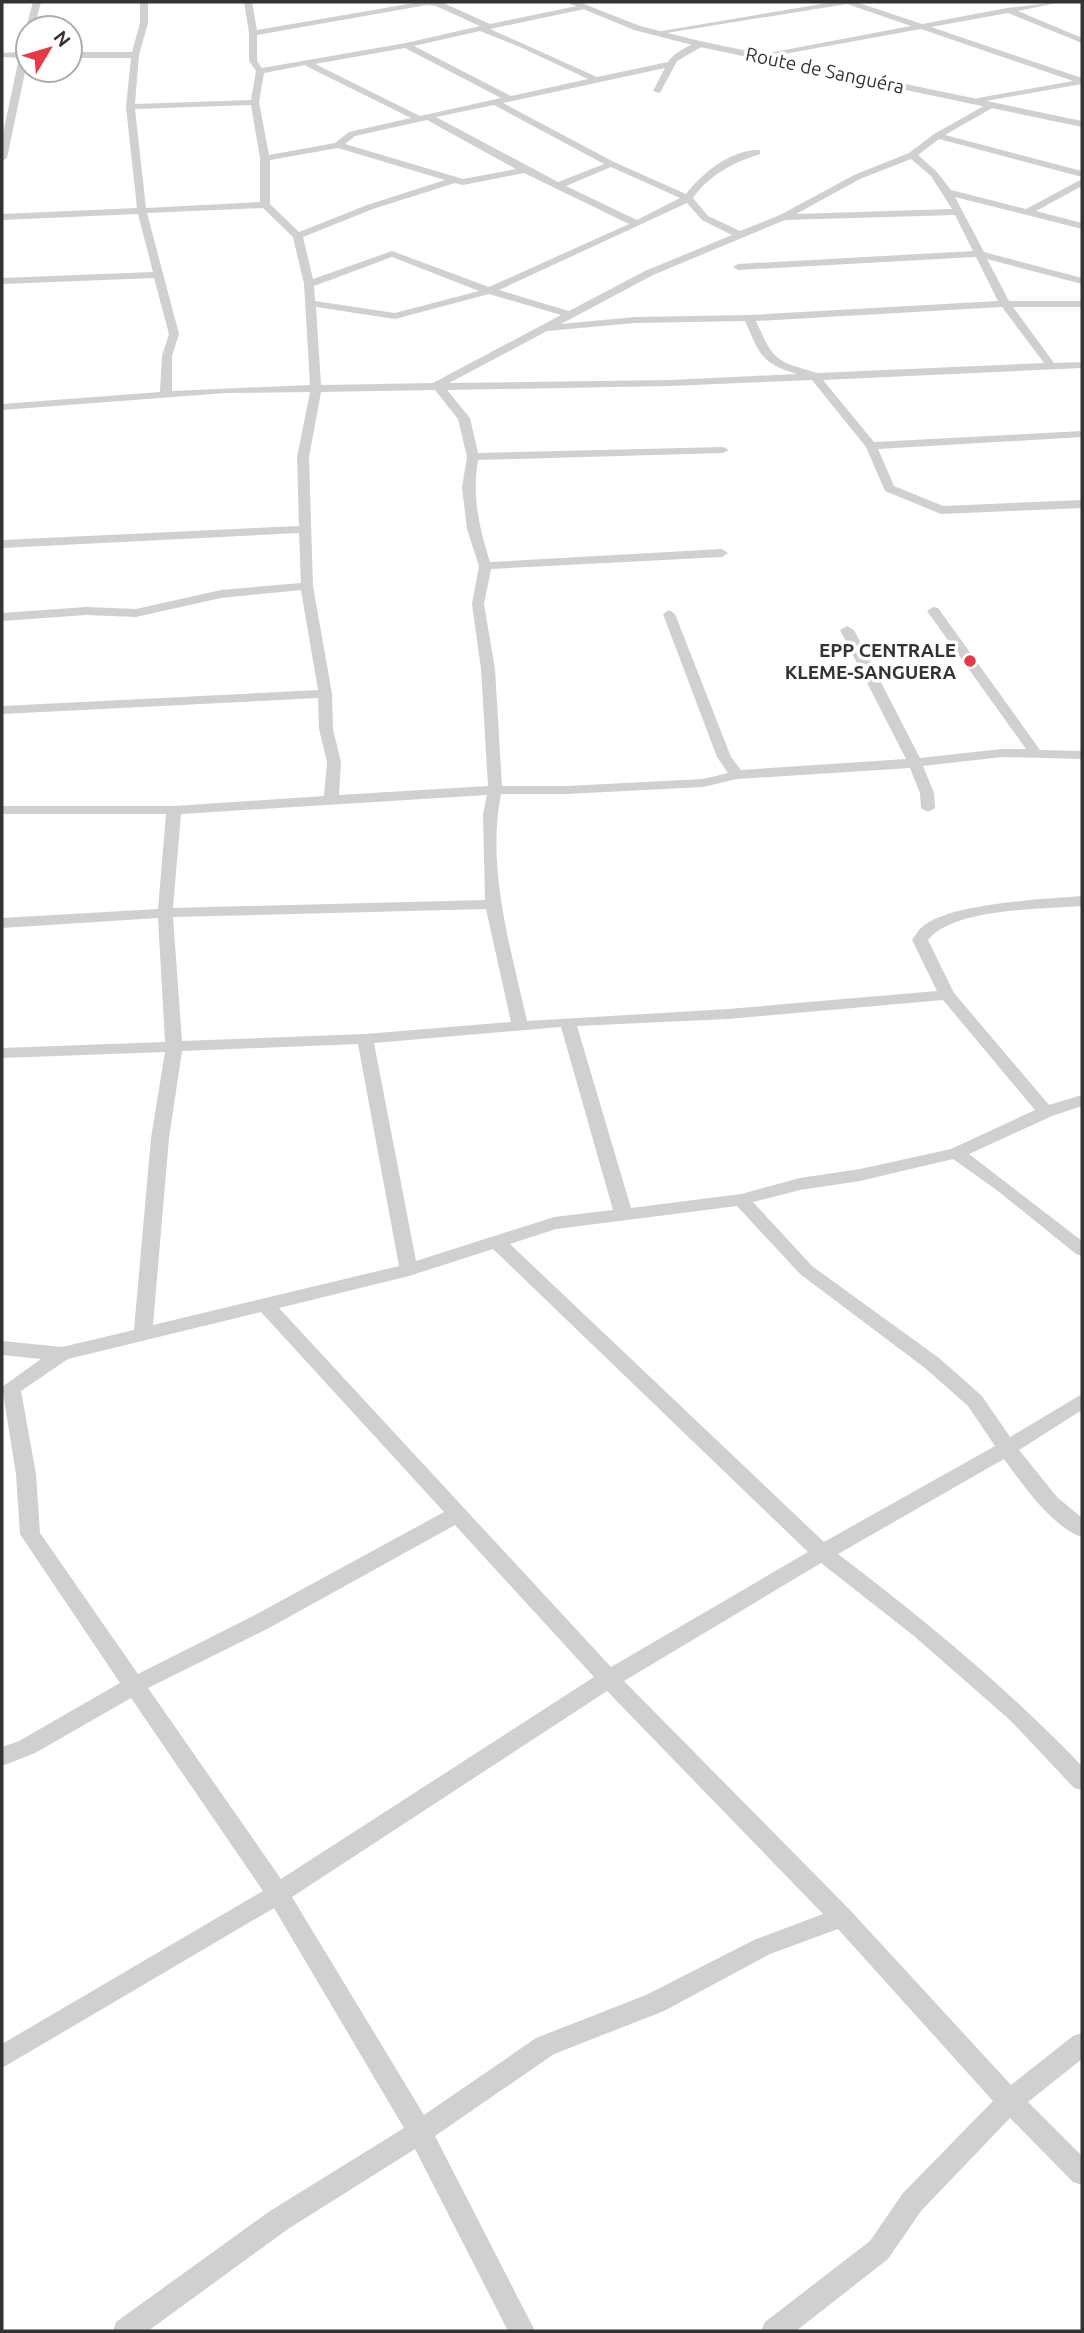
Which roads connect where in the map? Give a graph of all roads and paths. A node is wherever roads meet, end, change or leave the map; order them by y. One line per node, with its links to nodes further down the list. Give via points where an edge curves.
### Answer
1 (144, 2): 17 (street, via 144,23)
2 (248, 2): 11 (street)
3 (848, 2): 9 (street); 12 (street)
4 (1057, 2): 7 (street)
5 (576, 4): 10 (street); 12 (street, Route de Sanguéra)
6 (361, 6): 8 (street)
7 (1007, 10): 9 (street); 13 (street)
8 (373, 11): 10 (street, via 431,3); 11 (street)
9 (919, 25): 18 (street); 23 (street)
10 (483, 27): 15 (street); 22 (street)
11 (253, 33): 21 (street, via 253,61)
12 (654, 33): 14 (street, Route de Sanguéra)
13 (1080, 38)
14 (700, 44): 18 (street, Route de Sanguéra); 20 (street)
15 (406, 45): 19 (street); 26 (street)
16 (84, 55): 17 (street)
17 (135, 55): 31 (street)
18 (757, 57): 27 (street, Route de Sanguéra)
19 (309, 64): 21 (street); 32 (street)
20 (670, 64): 22 (street); 25 (street)
21 (260, 71): 28 (street)
22 (594, 79): 26 (street)
23 (1082, 82): 27 (street)
24 (17, 84): 34 (street)
25 (657, 91)
26 (510, 99): 29 (street)
27 (978, 101): 30 (street, Route de Sanguéra)
28 (255, 102): 31 (street); 40 (street)
29 (495, 102): 32 (street); 41 (street)
30 (991, 105): 33 (street, Route de Sanguéra); 35 (street)
31 (130, 107): 51 (street)
32 (424, 118): 36 (street, via 352,134); 42 (street)
33 (1082, 124)
34 (4, 136): 39 (street)
35 (937, 136): 38 (street); 43 (street)
36 (338, 145): 40 (street); 44 (street)
37 (757, 152): 48 (street, via 703,178)
38 (912, 155): 47 (street); 54 (street, via 857,177)
39 (2, 158)
40 (265, 158): 49 (street)
41 (611, 164): 46 (street); 48 (street)
42 (524, 170): 44 (street, via 463,182); 46 (street)
43 (1082, 174)
44 (457, 179): 58 (street)
45 (1082, 182): 50 (street)
46 (557, 187): 55 (street)
47 (948, 192): 50 (street); 52 (street)
48 (688, 198): 55 (street); 57 (street, via 705,218)
49 (265, 205): 51 (street); 58 (street)
50 (1029, 211): 56 (street)
51 (142, 212): 53 (street); 61 (street)
52 (957, 212): 54 (street); 59 (street)
53 (2, 217)
54 (783, 217): 57 (street)
55 (636, 223): 65 (street)
56 (1082, 226)
57 (740, 235): 69 (street, via 649,273)
58 (298, 236): 64 (street)
59 (979, 254): 60 (street); 63 (street); 67 (street)
60 (738, 267)
61 (160, 275): 62 (street); 77 (street, via 174,334 167,356)
62 (2, 281)
63 (1082, 281)
64 (310, 284): 65 (street, via 392,254); 66 (street)
65 (489, 291): 66 (street, via 395,316); 69 (street)
66 (310, 303): 76 (street)
67 (1005, 304): 68 (street); 70 (street); 73 (street)
68 (1082, 304)
69 (569, 314): 71 (street)
70 (749, 318): 71 (street, via 635,320); 74 (street, via 766,355 782,366)
71 (541, 329): 75 (street)
72 (1082, 365): 73 (street)
73 (1051, 366): 74 (street)
74 (814, 376): 75 (street, via 670,383); 80 (street)
75 (437, 385): 76 (street); 82 (street, via 464,418)
76 (316, 388): 77 (street); 84 (street, via 303,457)
77 (166, 392): 78 (street)
78 (2, 407)
79 (1082, 434): 80 (street)
80 (871, 446): 83 (street, via 889,488 941,510)
81 (723, 450): 82 (street)
82 (472, 457): 87 (street, via 468,487 473,529)
83 (1082, 503)
84 (305, 529): 85 (street); 88 (street)
85 (2, 544)
86 (722, 553): 87 (street)
87 (485, 566): 99 (street, via 478,604 488,669)
88 (307, 586): 91 (street, via 221,594 136,613); 93 (street)
89 (933, 611): 95 (street)
90 (669, 614): 98 (street, via 724,757)
91 (2, 617)
92 (847, 630): 97 (street)
93 (325, 694): 94 (street); 100 (street, via 326,729 334,761)
94 (2, 710)
95 (1036, 754): 96 (street); 97 (street, via 1002,753)
96 (1082, 755)
97 (915, 763): 98 (street); 101 (street)
98 (737, 775): 99 (street, via 703,783)
99 (495, 790): 100 (street); 105 (street, via 490,814)
100 (331, 801): 103 (street)
101 (928, 808)
102 (2, 810): 103 (street)
103 (174, 810): 106 (street)
104 (1082, 901): 108 (street, via 952,917 928,928 920,940)
105 (493, 904): 106 (street); 110 (street)
106 (165, 913): 107 (street); 112 (street)
107 (2, 923)
108 (947, 995): 109 (street); 115 (street)
109 (568, 1022): 110 (street); 118 (street)
110 (520, 1026): 111 (street)
111 (365, 1039): 112 (street); 121 (street)
112 (174, 1048): 113 (street); 123 (street, via 160,1138)
113 (2, 1053)
114 (1082, 1100): 115 (street)
115 (1046, 1112): 116 (street)
116 (956, 1153): 117 (street); 120 (street)
117 (741, 1200): 118 (street); 128 (street, via 806,1270 955,1382 975,1401)
118 (623, 1212): 119 (street, via 554,1223)
119 (496, 1241): 121 (street); 131 (street)
120 (1082, 1250)
121 (409, 1270): 122 (street)
122 (267, 1306): 123 (street); 129 (street)
123 (143, 1335): 125 (street)
124 (2, 1348): 125 (street)
125 (62, 1354): 126 (street)
126 (7, 1390): 133 (street, via 26,1474 30,1534)
127 (1082, 1401): 128 (street)
128 (1006, 1449): 130 (street, via 1049,1502); 131 (street)
129 (458, 1514): 132 (street); 133 (street)
130 (1082, 1530)
131 (822, 1553): 132 (street); 135 (street, via 922,1630 1009,1706)
132 (609, 1679): 136 (street); 137 (street)
133 (133, 1686): 134 (street); 136 (street)
134 (2, 1757)
135 (1082, 1781)
136 (278, 1894): 139 (street); 141 (street)
137 (842, 1917): 140 (street); 141 (street, via 762,1947 655,2003 545,2046)
138 (1082, 2045): 140 (street)
139 (2, 2057)
140 (1010, 2101): 142 (street); 145 (street, via 912,2202 878,2250)
141 (420, 2132): 143 (street, via 279,2220); 144 (street)
142 (1082, 2173)
143 (127, 2331)
144 (522, 2331)
145 (775, 2331)

